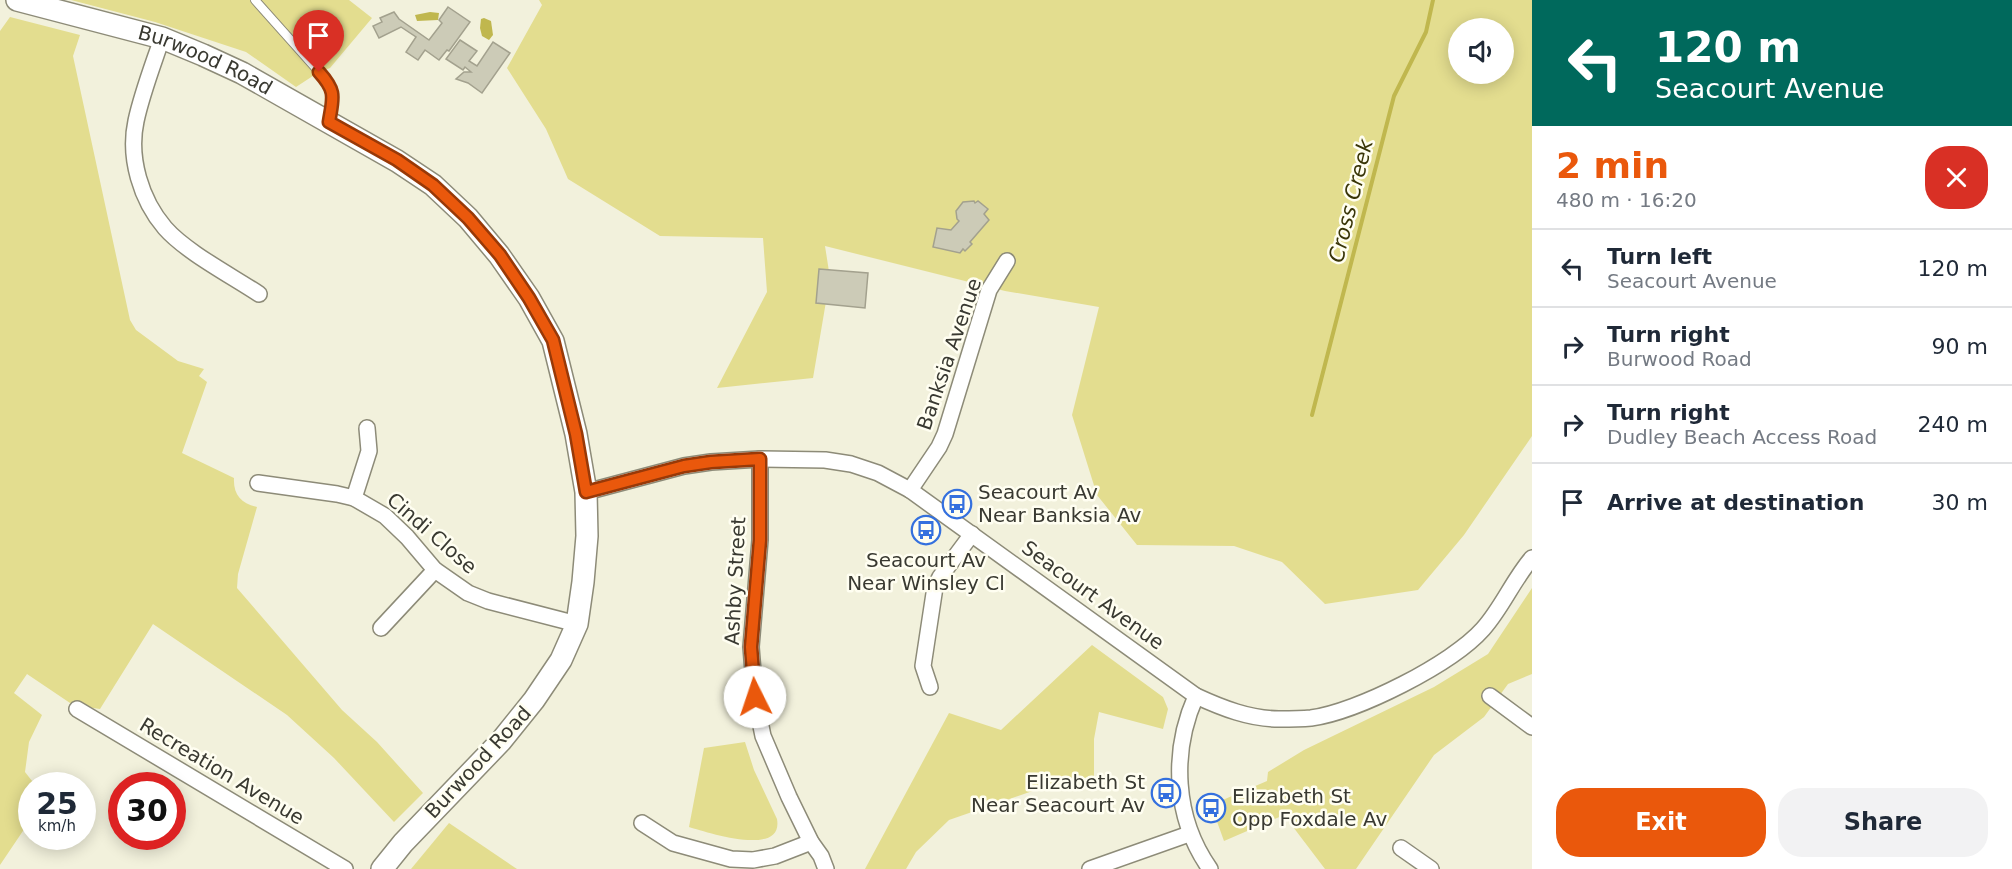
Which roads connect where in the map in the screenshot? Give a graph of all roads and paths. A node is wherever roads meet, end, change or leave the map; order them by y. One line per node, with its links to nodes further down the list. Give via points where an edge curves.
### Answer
1 (17, 0): 3 (main road, Burwood Road)
2 (255, 0): 4 (lane, via 329,83 333,93)
3 (162, 38): 4 (main road, Burwood Road, via 242,73); 6 (street, via 135,122 137,173 147,202 165,228 184,244)
4 (329, 122): 11 (main road, Burwood Road, via 433,185 500,255 553,340)
5 (1007, 261): 10 (street, Banksia Avenue, via 989,290 945,434)
6 (259, 294)
7 (367, 428): 12 (street, via 369,451)
8 (760, 459): 10 (street, Seacourt Avenue, via 851,464); 11 (street, Seacourt Avenue, via 684,466); 25 (street, Ashby Street, via 760,540 751,647 755,697 763,736)
9 (258, 483): 12 (street, Cindi Close)
10 (910, 490): 13 (street, Seacourt Avenue)
11 (586, 492): 16 (main road, Burwood Road, via 584,582)
12 (354, 498): 15 (street, Cindi Close, via 385,516)
13 (972, 534): 18 (street, via 935,588 924,666); 19 (street, Seacourt Avenue)
14 (1532, 558): 19 (street, Seacourt Avenue, via 1483,629 1457,652 1405,684 1354,706 1312,718 1277,719 1244,715)
15 (435, 570): 16 (street, Cindi Close, via 468,593 488,601); 17 (street)
16 (577, 624): 28 (main road, Burwood Road, via 561,660 534,700)
17 (381, 628)
18 (930, 687)
19 (1196, 696): 24 (street, via 1183,729 1179,760 1179,787)
20 (1490, 696): 22 (street)
21 (76, 709): 27 (street, Recreation Avenue)
22 (1532, 726)
23 (642, 823): 25 (street, via 673,843 731,859 775,856)
24 (1190, 834): 30 (street); 31 (street)
25 (811, 842): 29 (street, Ashby Street)
26 (1401, 848): 32 (street)
27 (345, 869)
28 (382, 869)
29 (825, 869)
30 (1090, 869)
31 (1210, 869)
32 (1431, 869)

